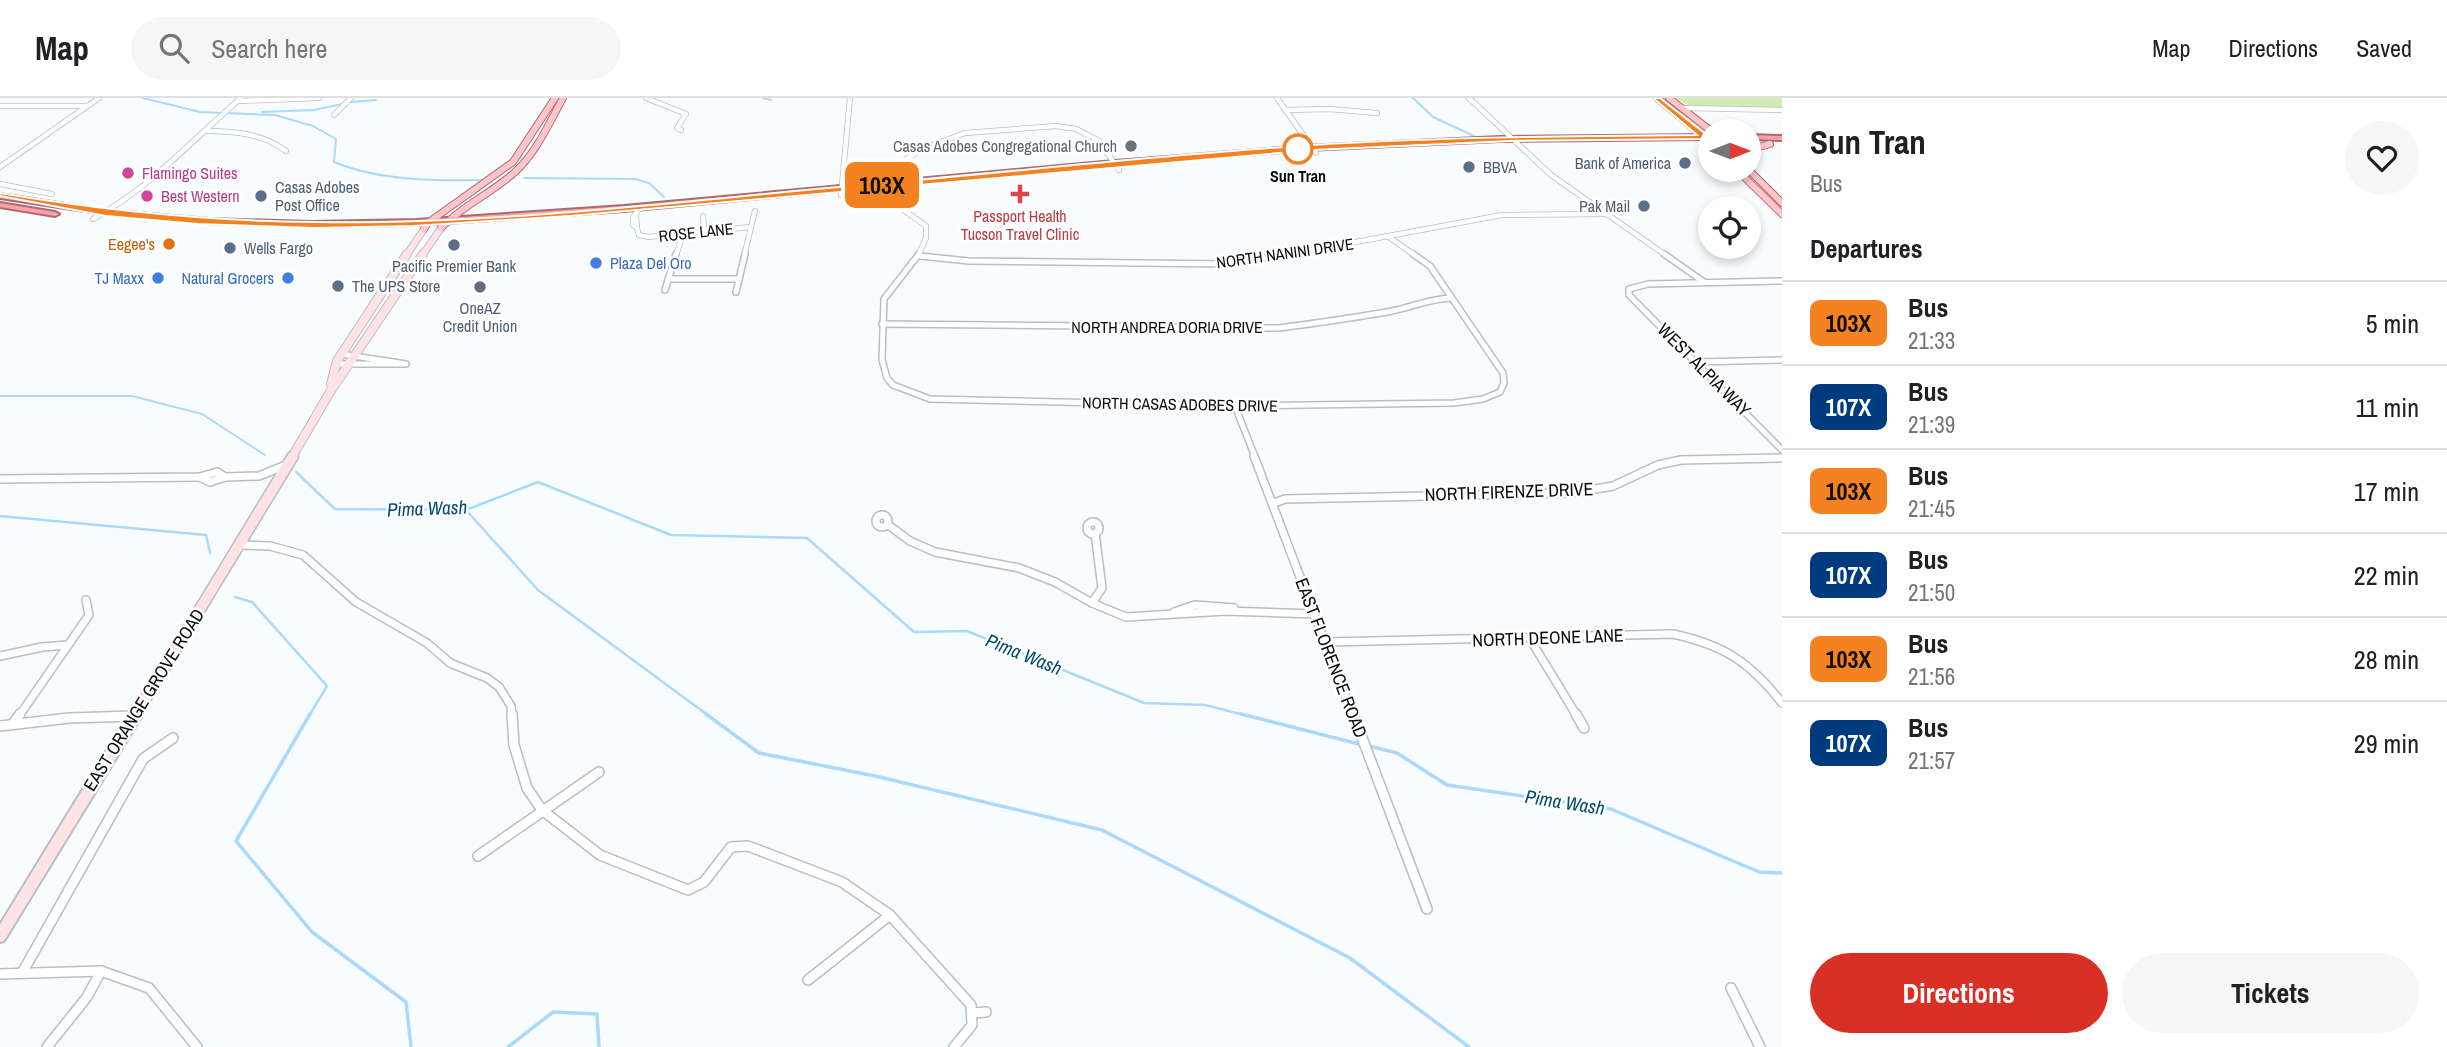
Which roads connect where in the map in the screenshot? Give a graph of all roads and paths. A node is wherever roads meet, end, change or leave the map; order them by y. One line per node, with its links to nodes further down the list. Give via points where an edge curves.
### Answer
1 (49, 98): 16 (street)
2 (99, 98): 17 (street)
3 (319, 98): 14 (street)
4 (351, 98): 22 (street)
5 (555, 98): 56 (main road, via 513,162)
6 (563, 98): 55 (main road, via 524,163)
7 (646, 98): 24 (street, via 685,114 677,128)
8 (850, 98): 43 (street)
9 (1277, 98): 19 (street)
10 (1469, 98): 30 (street)
11 (1657, 98): 25 (main road)
12 (1668, 98): 18 (main road)
13 (239, 99): 14 (street); 26 (street)
14 (274, 99)
15 (0, 106): 16 (street)
16 (43, 106): 17 (street)
17 (86, 106): 37 (street)
18 (1682, 108): 20 (street); 23 (main road)
19 (1285, 110): 21 (street); 35 (street)
20 (1782, 110)
21 (1377, 113)
22 (334, 115)
23 (1698, 126)
24 (681, 130)
25 (1698, 130)
26 (207, 131): 36 (street, via 270,139); 51 (street)
27 (1761, 137): 29 (highway)
28 (1698, 138): 30 (highway)
29 (1782, 138)
30 (1514, 142): 35 (highway); 52 (street)
31 (1761, 144): 32 (highway)
32 (1770, 144): 33 (highway); 34 (main road)
33 (1782, 144)
34 (1761, 146)
35 (1314, 150): 38 (highway)
36 (286, 152)
37 (0, 167)
38 (1117, 167): 42 (highway); 42 (street, via 1099,141 1071,128 976,131 922,149 884,174)
39 (1751, 182): 50 (main road)
40 (1761, 182): 46 (main road)
41 (0, 184): 44 (street)
42 (884, 188): 43 (highway); 61 (street, via 926,226 928,237)
43 (842, 192): 49 (highway)
44 (52, 194)
45 (0, 196): 51 (highway)
46 (1782, 203)
47 (0, 205): 54 (highway)
48 (755, 211): 57 (street)
49 (638, 212): 55 (highway); 59 (street, ROSE LANE, via 633,225 641,235)
50 (1782, 212)
51 (106, 213): 54 (street); 56 (highway, via 272,224)
52 (1606, 214): 60 (street, NORTH NANINI DRIVE, via 1502,215); 65 (street)
53 (703, 216): 58 (street)
54 (93, 219): 56 (highway, via 266,231)
55 (444, 225): 56 (highway); 71 (main road, EAST ORANGE GROVE ROAD)
56 (427, 226): 70 (main road)
57 (751, 227): 58 (street, ROSE LANE); 63 (street)
58 (704, 231): 59 (street, ROSE LANE)
59 (683, 233): 62 (street)
60 (1389, 237): 61 (street, NORTH NANINI DRIVE, via 1224,264 969,261); 68 (street, NORTH CASAS ADOBES DRIVE, via 1430,266)
61 (920, 256): 69 (street, NORTH CASAS ADOBES DRIVE, via 885,297)
62 (668, 279): 63 (street); 66 (street)
63 (739, 279): 67 (street)
64 (1782, 281): 65 (street)
65 (1705, 283): 73 (street, WEST ALPIA WAY, via 1629,289 1629,295)
66 (665, 290)
67 (736, 292)
68 (1450, 298): 69 (street, NORTH ANDREA DORIA DRIVE, via 1279,328); 77 (street, NORTH CASAS ADOBES DRIVE, via 1503,373 1500,392 1454,403)
69 (882, 324): 77 (street, NORTH CASAS ADOBES DRIVE, via 880,364 884,375 900,389 930,399)
70 (341, 354): 71 (street); 74 (main road)
71 (355, 355): 75 (main road, EAST ORANGE GROVE ROAD); 75 (street, via 406,364)
72 (1782, 360): 73 (street)
73 (1698, 362): 78 (street, WEST ALPIA WAY)
74 (336, 363): 75 (street); 76 (main road)
75 (349, 363): 76 (main road, EAST ORANGE GROVE ROAD)
76 (330, 392): 80 (main road, EAST ORANGE GROVE ROAD)
77 (1235, 407): 84 (street, EAST FLORENCE ROAD)
78 (1782, 450)
79 (1782, 458): 84 (street, NORTH FIRENZE DRIVE, via 1681,460 1658,465 1613,486 1572,493 1285,499)
80 (288, 464): 81 (street); 83 (main road, EAST ORANGE GROVE ROAD)
81 (259, 476): 82 (street, via 210,482 200,477); 83 (street)
82 (0, 479)
83 (276, 485): 87 (main road, EAST ORANGE GROVE ROAD)
84 (1274, 503): 90 (street, EAST FLORENCE ROAD)
85 (887, 524): 89 (street, via 909,541 935,552 1019,568)
86 (1095, 533): 89 (street, via 1102,588)
87 (240, 545): 96 (main road, EAST ORANGE GROVE ROAD); 102 (street, via 270,545 303,555 356,602 427,643 450,663 499,687 511,706 514,745 527,788)
88 (86, 600): 93 (street, via 89,615)
89 (1093, 603): 90 (street, via 1126,617 1247,611)
90 (1314, 614): 92 (street, EAST FLORENCE ROAD)
91 (1530, 639): 92 (street, NORTH DEONE LANE); 95 (street, NORTH DEONE LANE, via 1673,634 1710,641 1760,674); 99 (street)
92 (1326, 642): 104 (street, EAST FLORENCE ROAD)
93 (68, 645): 94 (street); 97 (street)
94 (0, 656)
95 (1782, 703)
96 (135, 716): 97 (street); 106 (main road, EAST ORANGE GROVE ROAD)
97 (13, 724): 98 (street)
98 (0, 726)
99 (1584, 728)
100 (173, 738): 108 (street, via 143,759)
101 (598, 772): 102 (street)
102 (542, 810): 103 (street); 105 (street, via 600,855 677,888 694,892 737,843 842,882)
103 (478, 856)
104 (1427, 909)
105 (890, 915): 110 (street); 113 (street, via 966,997)
106 (0, 936)
107 (101, 971): 108 (street); 114 (street, via 87,997); 115 (street, via 149,988)
108 (22, 973): 109 (street)
109 (0, 974)
110 (808, 979)
111 (1731, 988): 117 (street)
112 (986, 1012): 113 (street)
113 (973, 1013): 116 (street, via 972,1025)
114 (47, 1047)
115 (197, 1047)
116 (954, 1047)
117 (1760, 1047)

